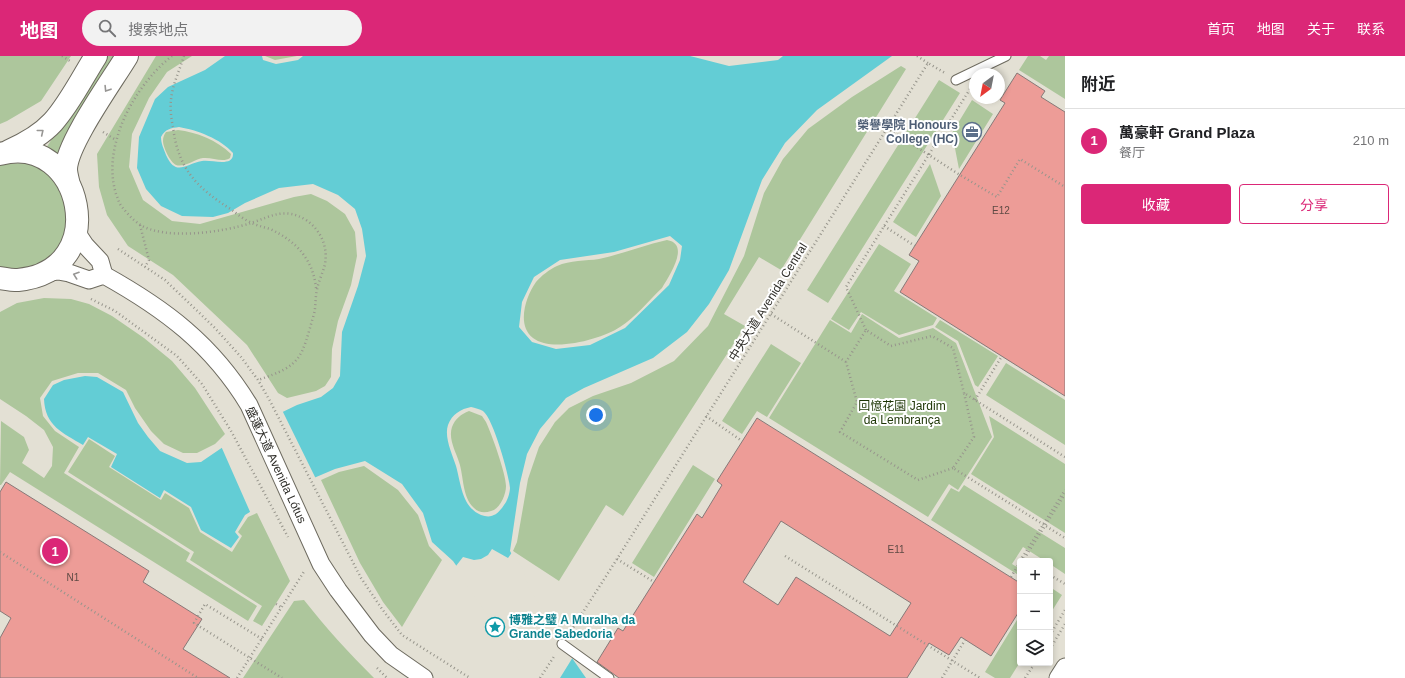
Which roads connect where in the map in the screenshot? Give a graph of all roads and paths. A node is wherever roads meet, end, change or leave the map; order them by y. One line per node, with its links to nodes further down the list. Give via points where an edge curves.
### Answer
1 (96, 56): 13 (main road, one-way to 1, via 35,137 53,123)
2 (128, 56): 15 (main road, one-way to 15, via 78,136 66,170)
3 (172, 56): 12 (path, via 147,81 125,117)
4 (184, 56): 17 (path, via 171,99 174,141 179,156 190,175 202,188)
5 (917, 56): 7 (path)
6 (1006, 56): 8 (lane)
7 (928, 63): 8 (path); 10 (path, 中央大道 Avenida Central)
8 (956, 80)
9 (969, 90): 14 (path)
10 (887, 128): 14 (path); 28 (path, 中央大道 Avenida Central)
11 (103, 132): 12 (path)
12 (116, 140): 18 (path, via 112,157 114,186 119,203)
13 (4, 152): 15 (main road, via 33,153 45,159 61,172)
14 (929, 155): 16 (path, via 997,197 1020,159); 19 (path)
15 (69, 185): 20 (main road, via 74,198)
16 (1065, 188)
17 (251, 223): 18 (path, via 199,233 173,233); 26 (path, via 270,230 300,249 315,275); 26 (path, via 269,216 295,214 317,230 326,251)
18 (140, 225): 22 (path, via 149,260)
19 (884, 226): 21 (path); 29 (path, via 846,287)
20 (78, 227): 23 (main road, via 71,246); 24 (street, via 79,236 100,261)
21 (915, 246)
22 (145, 267)
23 (47, 273): 24 (street, one-way to 23, via 88,280 58,271); 25 (main road)
24 (108, 277): 73 (street, 盛蓮大道 Avenida Lótus, via 164,312 187,330 224,368 249,405 322,564 338,590 372,635 391,655)
25 (6, 281)
26 (317, 290): 32 (path, via 315,309 299,358 290,367)
27 (91, 299): 43 (path, via 115,311 177,356 202,384 231,431)
28 (771, 314): 31 (path); 35 (path, 中央大道 Avenida Central)
29 (866, 330): 31 (path); 33 (path, via 891,346 932,336 953,348)
30 (1002, 356): 34 (path)
31 (846, 362): 38 (path, via 857,402 840,432 918,480)
32 (258, 380)
33 (964, 393): 34 (path); 38 (path, via 974,437)
34 (975, 400): 37 (path)
35 (706, 416): 36 (path); 48 (path, 中央大道 Avenida Central)
36 (742, 441)
37 (1065, 457)
38 (953, 468): 41 (path)
39 (1065, 490): 46 (path, bridge)
40 (1065, 494): 41 (path)
41 (1045, 526): 42 (path); 47 (path)
42 (1065, 538)
43 (290, 542)
44 (0, 552): 70 (path)
45 (785, 556): 66 (path)
46 (1022, 558)
47 (1025, 558)
48 (617, 559): 53 (path); 55 (path, 中央大道 Avenida Central)
49 (1017, 566): 51 (path)
50 (305, 569): 57 (path)
51 (1011, 577)
52 (1053, 577): 54 (path)
53 (654, 582)
54 (1065, 584)
55 (590, 601)
56 (276, 604): 57 (path)
57 (282, 607): 61 (path)
58 (1065, 610): 60 (path)
59 (1065, 624): 64 (path)
60 (1053, 630)
61 (262, 639): 65 (path); 65 (path, via 206,604 194,623)
62 (965, 640): 66 (path, bridge)
63 (562, 644): 75 (lane)
64 (1053, 644)
65 (250, 658): 71 (path); 72 (path)
66 (952, 661): 76 (path, bridge); 77 (path)
67 (1032, 666): 78 (path)
68 (1065, 667): 79 (street)
69 (464, 674): 74 (path)
70 (198, 678)
71 (237, 678)
72 (282, 678)
73 (424, 678)
74 (470, 678)
75 (609, 678)
76 (942, 678)
77 (980, 678)
78 (1025, 678)
79 (1058, 678)

